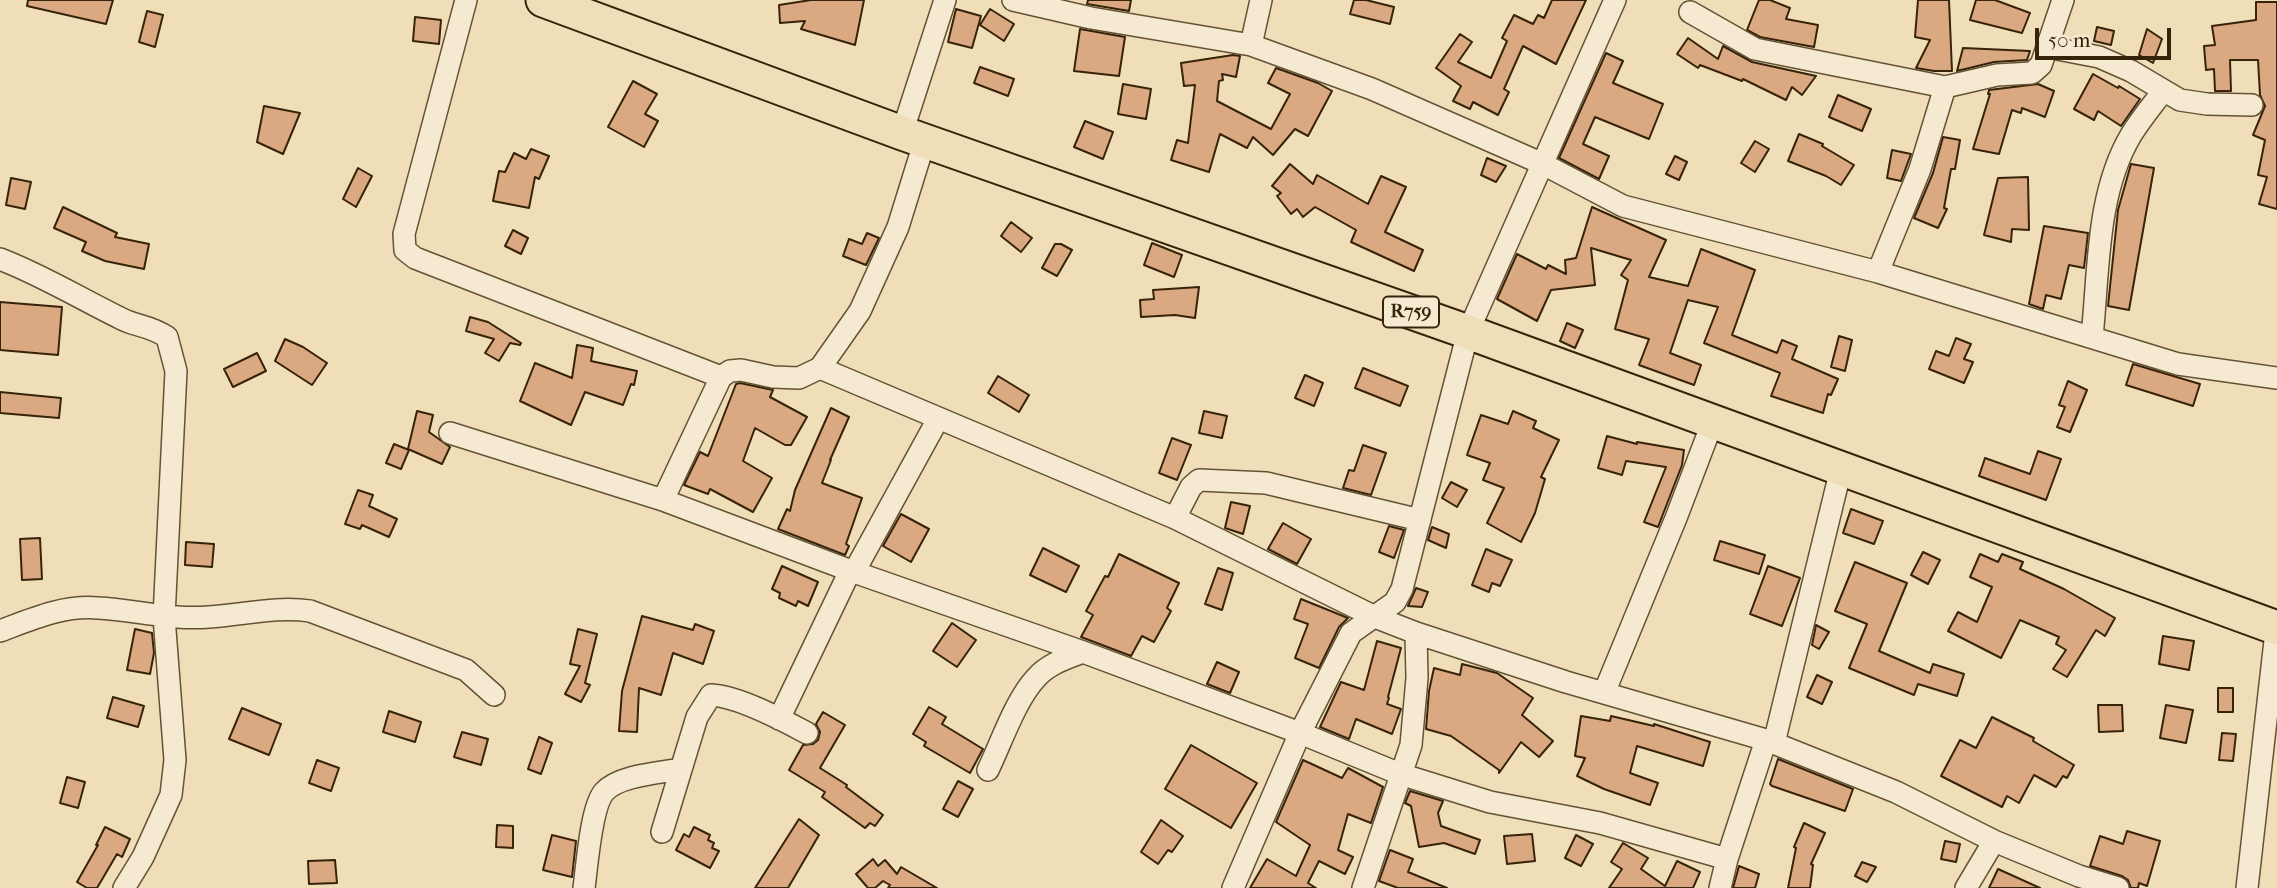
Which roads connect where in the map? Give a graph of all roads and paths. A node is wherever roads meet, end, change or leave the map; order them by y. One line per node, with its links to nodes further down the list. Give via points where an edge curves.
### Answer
1 (466, 0): 21 (street, via 404,234 405,250 415,258)
2 (543, 0): 14 (main road, R759)
3 (945, 0): 14 (street)
4 (1013, 0): 9 (street)
5 (1261, 0): 9 (street)
6 (1615, 0): 15 (street)
7 (2063, 0): 10 (street)
8 (1690, 12): 11 (street, via 1755,49)
9 (1251, 45): 15 (street, via 1372,89)
10 (2047, 47): 11 (street, via 2032,74 1997,75); 12 (street, via 2099,57)
11 (1945, 87): 17 (street, via 1920,169)
12 (2163, 91): 13 (street, via 2180,100); 19 (street, via 2130,136 2116,167 2105,213)
13 (2252, 105)
14 (913, 136): 18 (main road, R759); 20 (street, via 898,227 860,311)
15 (1542, 164): 17 (street, via 1623,206); 18 (street)
16 (0, 259): 31 (street, via 167,337 176,371)
17 (1878, 272): 19 (street)
18 (1468, 332): 24 (main road, R759); 29 (street)
19 (2092, 337): 22 (street, via 2178,364)
20 (820, 368): 21 (street, via 799,378 741,370); 23 (street)
21 (721, 377): 27 (street)
22 (2277, 378)
23 (938, 419): 28 (street); 30 (street)
24 (1713, 421): 26 (main road, R759); 37 (street)
25 (450, 433): 27 (street)
26 (1841, 469): 33 (main road, R759); 42 (street)
27 (663, 500): 30 (street)
28 (1175, 518): 29 (street, via 1199,481 1266,483); 32 (street)
29 (1420, 520): 32 (street, via 1402,589 1395,602)
30 (852, 572): 36 (street); 39 (street)
31 (164, 617): 34 (street, via 97,607 52,611); 38 (street, via 208,618 288,607 310,611 466,670); 49 (street, via 175,760 171,795)
32 (1375, 617): 35 (street); 41 (street, via 1351,633)
33 (2277, 626): 56 (street)
34 (0, 631)
35 (1416, 633): 37 (street); 45 (street, via 1411,745)
36 (1083, 652): 41 (street); 44 (street, via 1037,676)
37 (1604, 693): 42 (street)
38 (494, 695)
39 (779, 719): 40 (street); 43 (street, via 722,695 711,695 697,717)
40 (807, 733)
41 (1300, 733): 45 (street); 51 (street)
42 (1770, 741): 47 (street, via 1895,792); 48 (street)
43 (681, 769): 46 (street); 50 (street, via 630,778 604,791 596,807)
44 (988, 770)
45 (1400, 774): 48 (street, via 1490,802 1600,824); 52 (street)
46 (662, 832)
47 (1994, 841): 54 (street); 55 (street)
48 (1727, 859): 53 (street)
49 (124, 888)
50 (584, 888)
51 (1233, 888)
52 (1363, 888)
53 (1720, 888)
54 (1966, 888)
55 (2118, 888)
56 (2247, 888)

